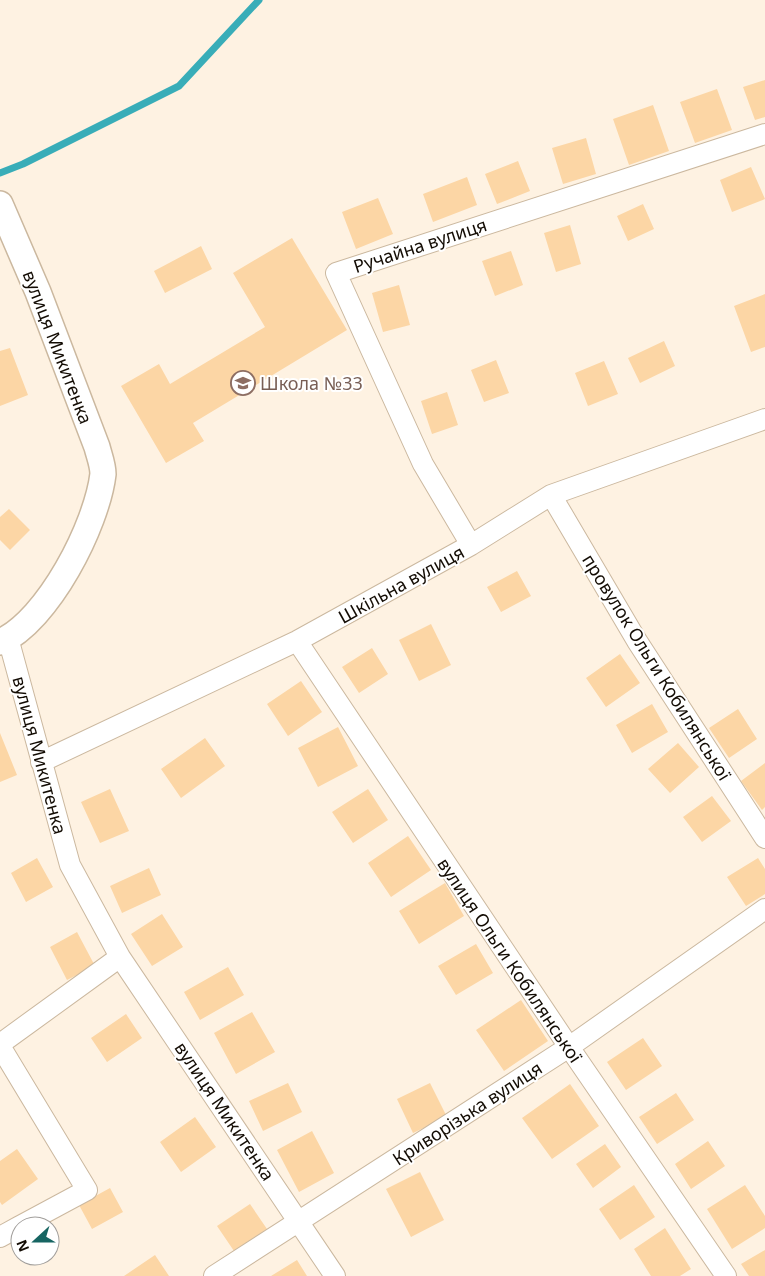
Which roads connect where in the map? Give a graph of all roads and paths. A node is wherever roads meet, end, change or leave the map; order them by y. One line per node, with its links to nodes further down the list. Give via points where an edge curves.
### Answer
1 (765, 134): 5 (street, Ручайна вулиця, via 336,272 422,464)
2 (1, 208): 6 (street, вулиця Микитенка, via 38,292 97,447 103,471 98,496 76,555 41,610)
3 (765, 418): 4 (street, Шкільна вулиця)
4 (551, 495): 5 (street, Шкільна вулиця); 9 (street, провулок Ольги Кобилянської, via 637,641)
5 (471, 545): 7 (street, Шкільна вулиця)
6 (4, 640): 8 (street, вулиця Микитенка)
7 (297, 641): 8 (street, Шкільна вулиця); 13 (street, вулиця Ольги Кобилянської)
8 (41, 762): 11 (street, вулиця Микитенка, via 70,865)
9 (765, 838)
10 (765, 909): 13 (street, Криворізька вулиця)
11 (120, 957): 12 (street); 15 (street, вулиця Микитенка)
12 (0, 1045): 14 (street, via 87,1190)
13 (569, 1047): 15 (street, Криворізька вулиця); 18 (street, вулиця Ольги Кобилянської)
14 (39, 1216)
15 (300, 1221): 16 (street, Криворізька вулиця); 17 (street, вулиця Микитенка)
16 (214, 1276)
17 (335, 1276)
18 (726, 1276)

